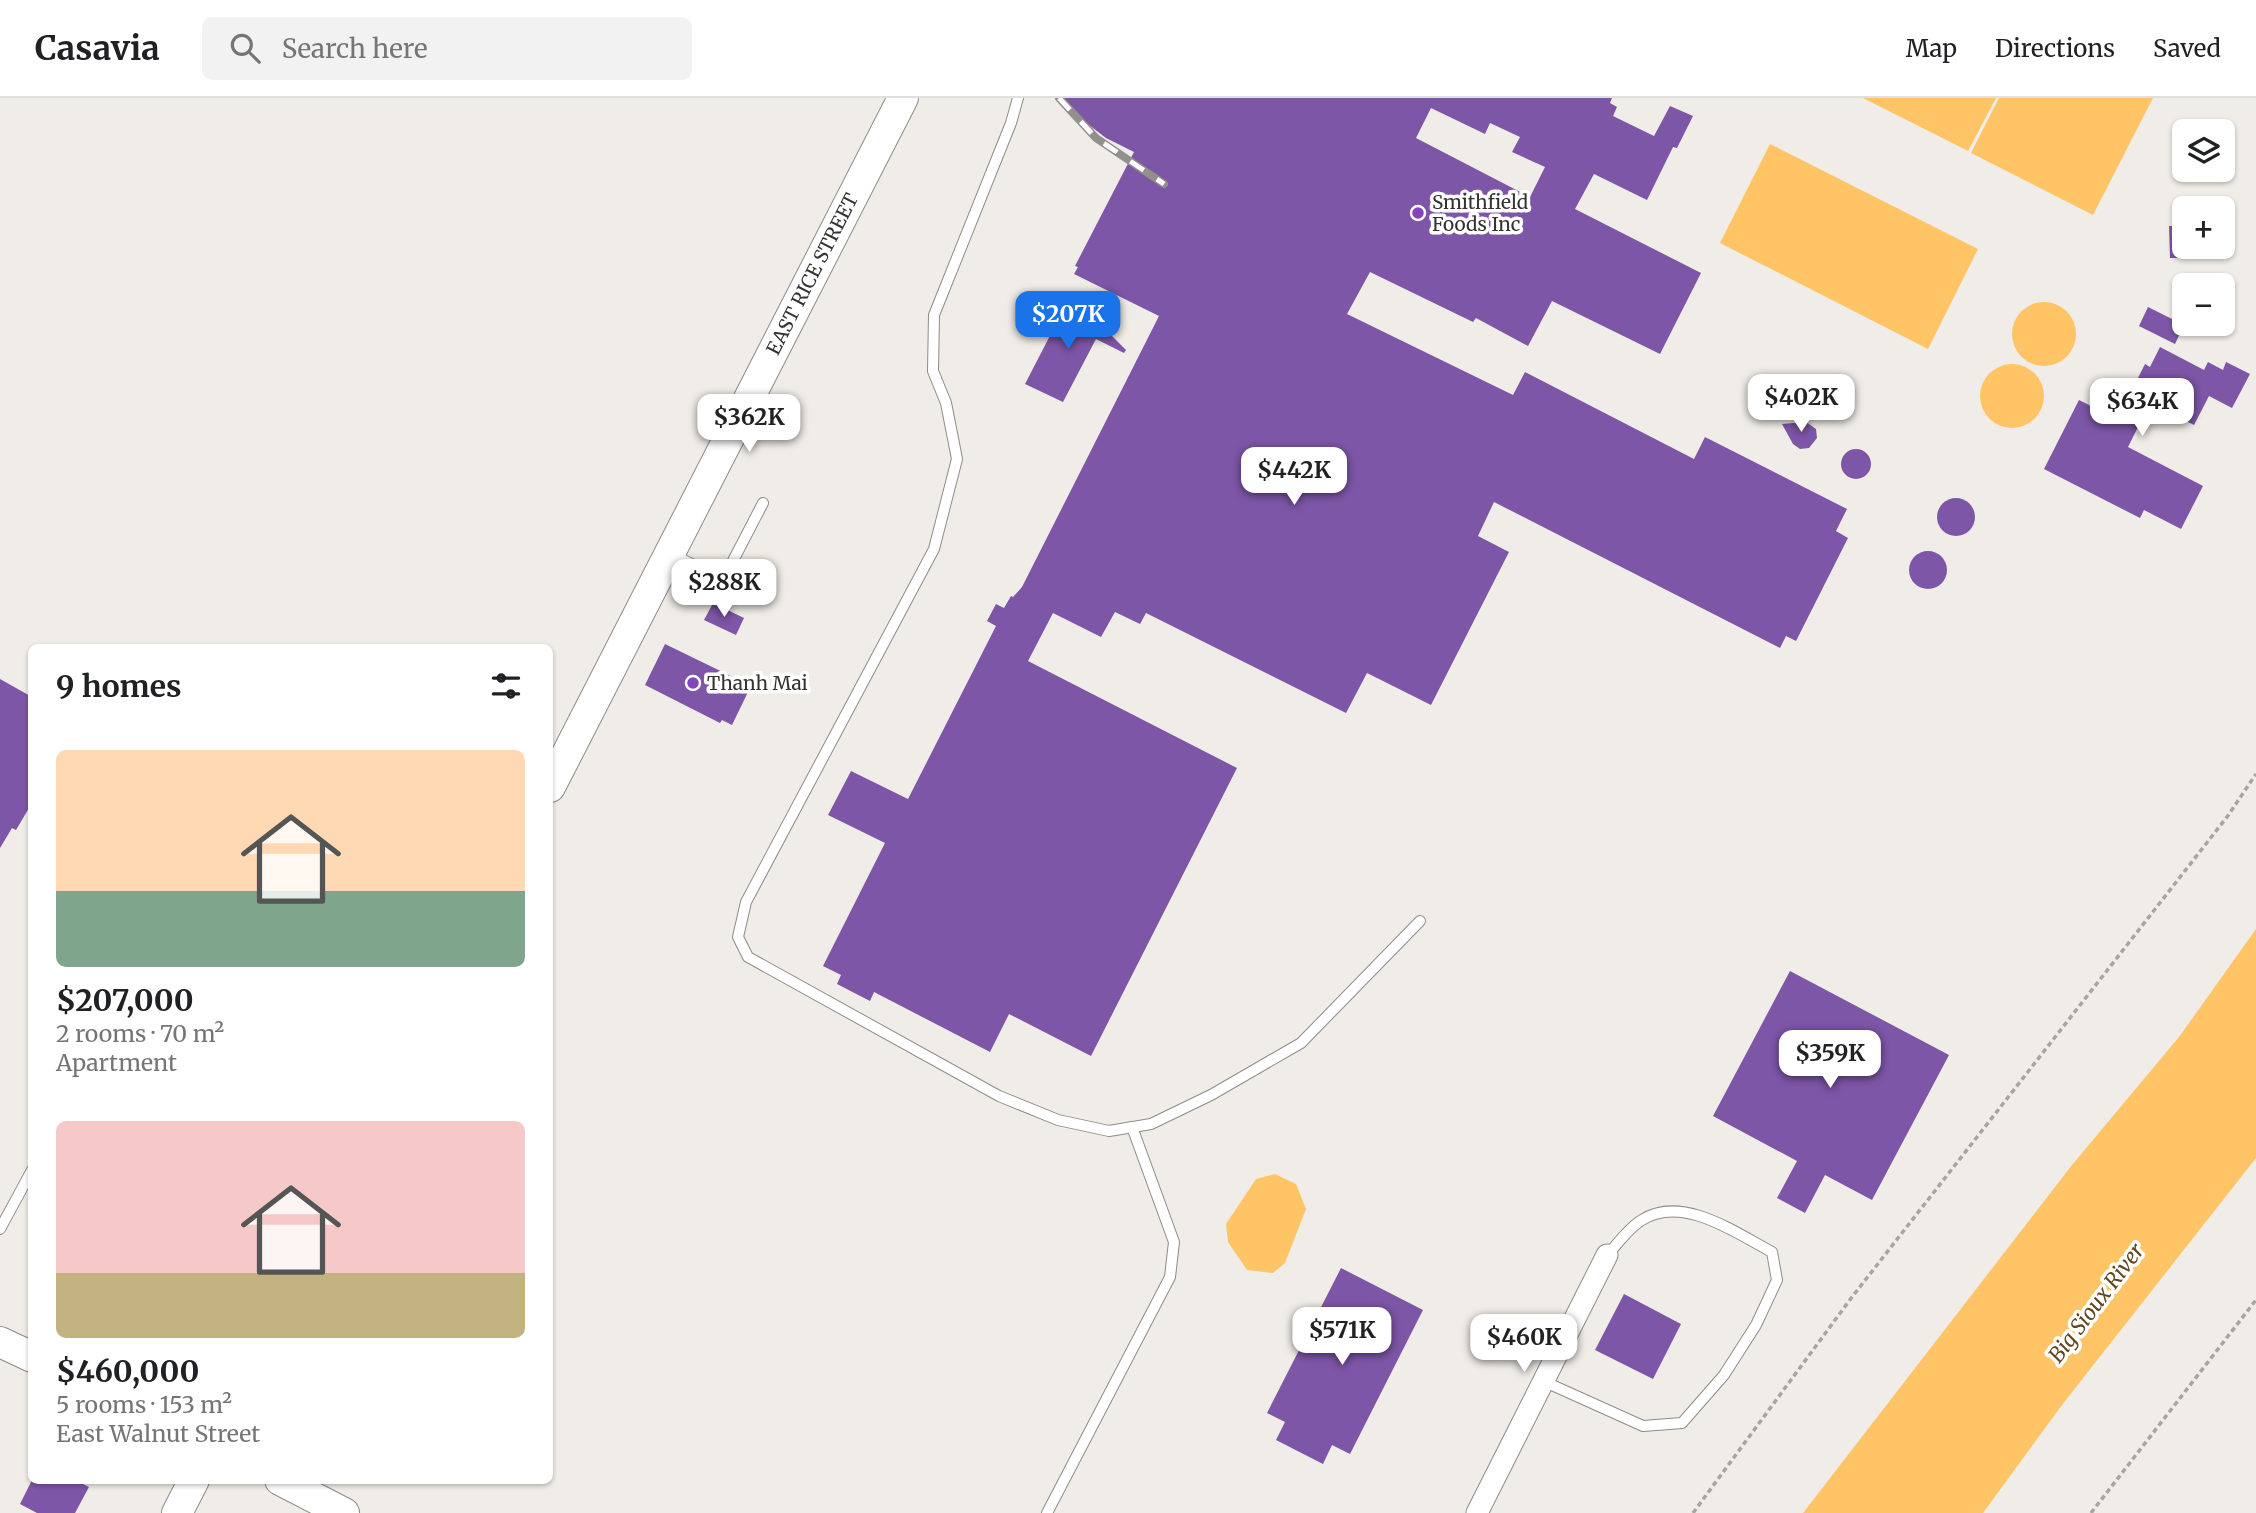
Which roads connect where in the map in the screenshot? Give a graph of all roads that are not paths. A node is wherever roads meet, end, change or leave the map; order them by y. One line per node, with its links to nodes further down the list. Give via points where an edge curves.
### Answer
1 (904, 98): 4 (street, EAST RICE STREET)
2 (1018, 98): 7 (lane, via 934,315 933,371 946,403 957,459 934,548 776,840 746,902 738,937 748,957 999,1096 1071,1123 1109,1131)
3 (763, 503): 4 (lane, via 723,580)
4 (669, 553): 5 (street, EAST RICE STREET)
5 (553, 781)
6 (1420, 921): 7 (lane, via 1301,1043 1212,1095 1151,1124)
7 (1132, 1127): 20 (lane, via 1174,1242 1170,1277)
8 (28, 1177): 9 (lane)
9 (0, 1229)
10 (1607, 1255): 13 (street); 13 (lane, via 1642,1219 1681,1210 1717,1222 1772,1252 1776,1280 1756,1325 1724,1375 1682,1423 1643,1426)
11 (0, 1342): 12 (street)
12 (28, 1355)
13 (1544, 1381): 21 (street)
14 (192, 1484): 17 (street)
15 (288, 1484): 18 (street)
16 (326, 1484): 19 (street)
17 (177, 1513)
18 (344, 1513)
19 (357, 1513)
20 (1047, 1513)
21 (1477, 1513)

